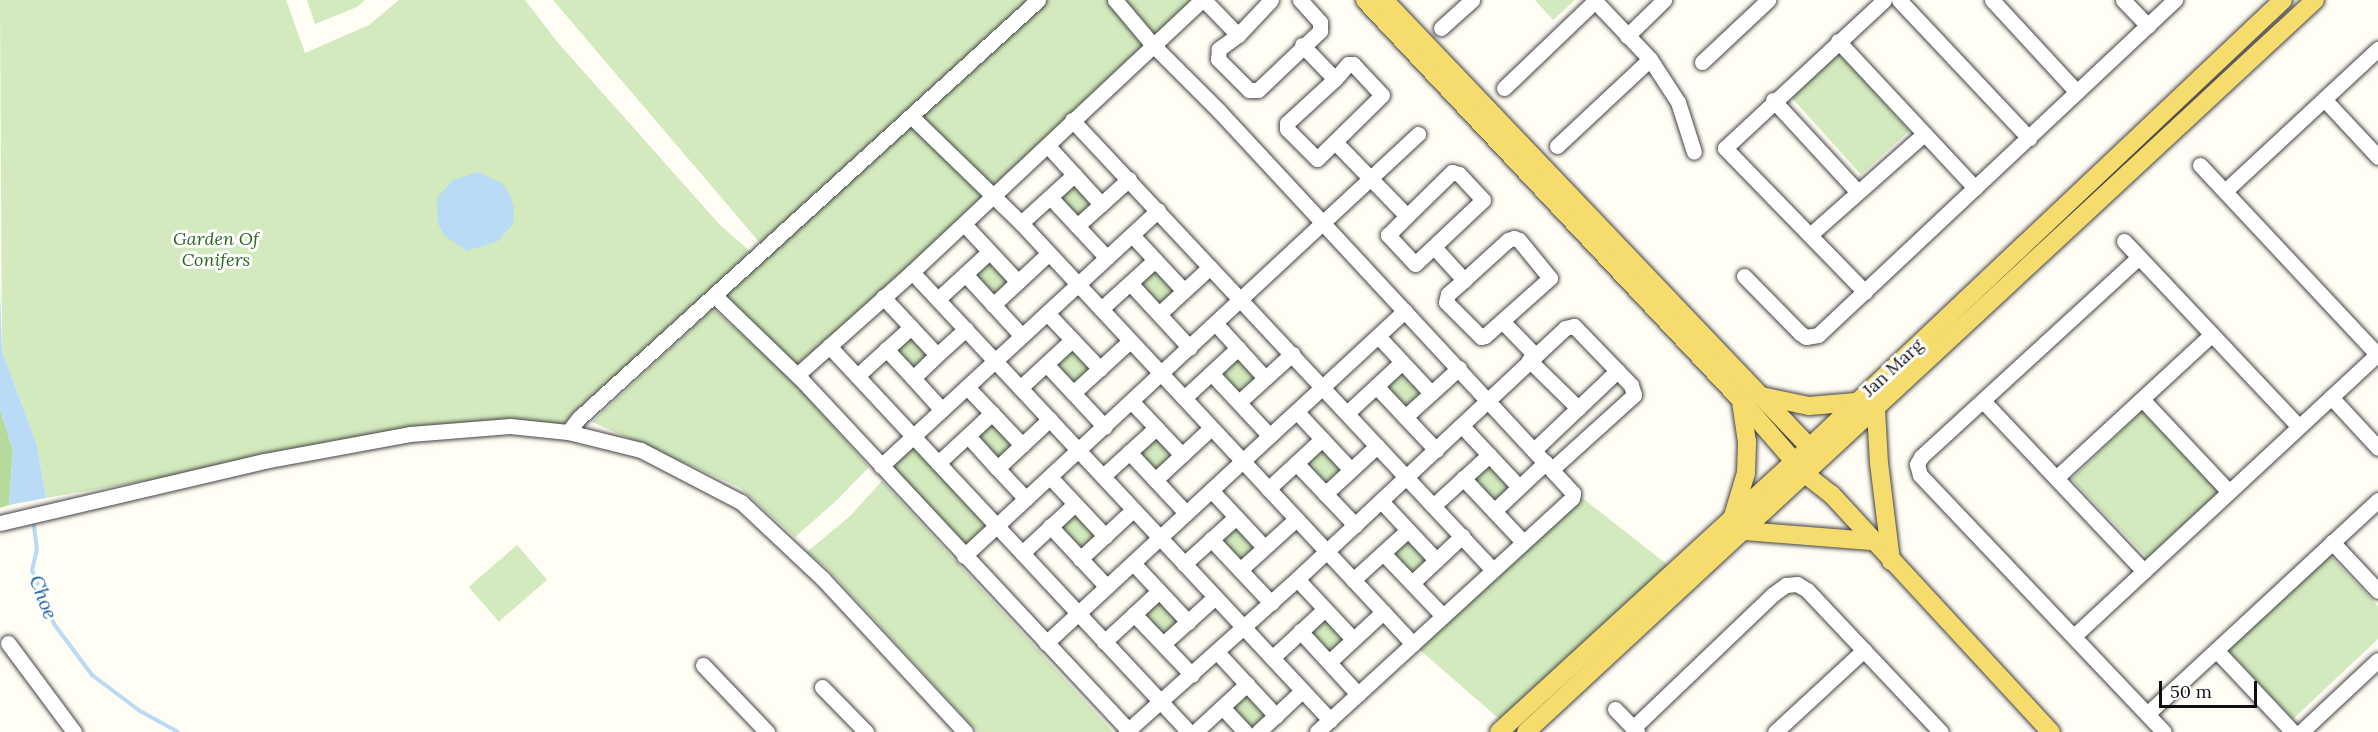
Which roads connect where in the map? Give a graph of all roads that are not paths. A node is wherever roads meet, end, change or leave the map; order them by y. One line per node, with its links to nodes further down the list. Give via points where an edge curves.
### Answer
1 (1038, 0): 34 (street)
2 (1115, 0): 24 (street)
3 (1203, 0): 21 (street); 24 (street)
4 (1271, 0): 21 (street)
5 (1300, 0): 25 (street, via 1322,27)
6 (1365, 0): 127 (main road)
7 (1384, 0): 123 (main road)
8 (1472, 0): 20 (street)
9 (1664, 0): 22 (street)
10 (1768, 0): 28 (street)
11 (1884, 0): 23 (street)
12 (1899, 0): 38 (street)
13 (1992, 0): 31 (street)
14 (2123, 0): 19 (street)
15 (2175, 0): 19 (street)
16 (2283, 0): 131 (main road, Jan Marg)
17 (2315, 0): 135 (main road)
18 (1594, 1): 22 (street); 30 (street)
19 (2148, 26): 31 (street)
20 (1441, 28)
21 (1238, 35): 25 (street, via 1217,54 1218,59 1253,92)
22 (1627, 36): 27 (street)
23 (1838, 41): 33 (street); 37 (street)
24 (1152, 44): 35 (street); 56 (street)
25 (1302, 45): 29 (street)
26 (2378, 49): 32 (street)
27 (1650, 59): 41 (street); 42 (street, via 1678,102)
28 (1702, 62)
29 (1335, 79): 39 (street, via 1348,64 1353,64 1382,95); 39 (street, via 1286,127 1317,159)
30 (1504, 88)
31 (2078, 92): 38 (street)
32 (2324, 99): 43 (street); 49 (street)
33 (1773, 100): 50 (street); 60 (street, via 1725,148)
34 (911, 116): 51 (street); 79 (street)
35 (1072, 120): 40 (street); 46 (street)
36 (1418, 134): 47 (street)
37 (1924, 134): 48 (street); 50 (street)
38 (2029, 138): 48 (street)
39 (1335, 142): 47 (street)
40 (1048, 146): 45 (street); 51 (street)
41 (1557, 146)
42 (1694, 152)
43 (2378, 157)
44 (2200, 165): 49 (street)
45 (1074, 175): 52 (street); 53 (street)
46 (1129, 179): 53 (street); 54 (street)
47 (1370, 179): 55 (street); 56 (street)
48 (1975, 188): 78 (street)
49 (2225, 191): 102 (street)
50 (1858, 192): 60 (street)
51 (994, 195): 57 (street); 58 (street)
52 (1050, 197): 57 (street); 59 (street)
53 (1101, 204): 59 (street)
54 (1158, 210): 61 (street); 69 (street)
55 (1407, 216): 63 (street, via 1389,232 1388,238 1412,263 1418,263); 63 (street, via 1452,172 1482,196 1482,204)
56 (1322, 222): 82 (street); 85 (street)
57 (1021, 223): 65 (street)
58 (964, 224): 64 (street); 70 (street)
59 (1077, 226): 67 (street)
60 (1811, 234): 78 (street)
61 (1132, 235): 67 (street); 68 (street)
62 (2124, 241): 66 (street)
63 (1434, 247): 73 (street)
64 (989, 252): 71 (street); 74 (street)
65 (1049, 253): 74 (street); 76 (street)
66 (2139, 257): 92 (street); 132 (street)
67 (1107, 258): 76 (street)
68 (1155, 260): 75 (street); 77 (street)
69 (1210, 267): 77 (street); 82 (street)
70 (912, 272): 80 (street); 81 (street)
71 (965, 274): 81 (street); 83 (street)
72 (1744, 276): 78 (street, via 1806,337 1818,335)
73 (1464, 280): 88 (street, via 1448,294 1446,302 1481,338); 88 (street, via 1508,240 1519,240 1550,278)
74 (1018, 282): 83 (street)
75 (1130, 283): 84 (street); 87 (street)
76 (1078, 285): 84 (street); 86 (street)
77 (1184, 291): 87 (street)
78 (1865, 292)
79 (715, 296): 113 (street); 146 (street)
80 (883, 297): 90 (street); 97 (street)
81 (938, 299): 91 (street)
82 (1242, 300): 89 (street); 101 (street)
83 (993, 304): 93 (street)
84 (1101, 309): 96 (street)
85 (1406, 311): 94 (street); 108 (street)
86 (1047, 313): 93 (street); 95 (street)
87 (1159, 315): 98 (street)
88 (1502, 321): 104 (street)
89 (1216, 324): 98 (street); 99 (street)
90 (911, 327): 100 (street); 103 (street)
91 (966, 329): 103 (street); 105 (street)
92 (2212, 334): 126 (street); 143 (street)
93 (1022, 336): 105 (street)
94 (1378, 336): 106 (street); 119 (street)
95 (1072, 340): 107 (street); 109 (street)
96 (1130, 341): 109 (street); 112 (street)
97 (829, 346): 113 (street); 114 (street)
98 (1190, 348): 112 (street)
99 (1238, 348): 111 (street); 116 (street)
100 (886, 350): 114 (street); 115 (street)
101 (1292, 354): 116 (street); 119 (street)
102 (2378, 354): 125 (street)
103 (937, 355): 115 (street)
104 (1532, 358): 110 (street, via 1565,328 1574,326); 128 (street); 133 (street)
105 (995, 361): 118 (street); 120 (street)
106 (1402, 362): 117 (street); 122 (street)
107 (1046, 364): 120 (street); 121 (street)
108 (1459, 368): 122 (street); 128 (street)
109 (1100, 369): 121 (street)
110 (1617, 371): 133 (street); 165 (street, via 1631,385 1632,398)
111 (1211, 373): 124 (street); 130 (street)
112 (1161, 374): 124 (street); 129 (street)
113 (797, 375): 164 (street)
114 (857, 376): 147 (street)
115 (913, 378): 134 (street)
116 (1265, 378): 130 (street)
117 (1376, 386): 138 (street); 139 (street)
118 (967, 387): 134 (street); 137 (street)
119 (1323, 387): 136 (street); 138 (street)
120 (1020, 388): 140 (street)
121 (1073, 393): 142 (street)
122 (1431, 393): 139 (street)
123 (1761, 396): 131 (main road, via 1809,406); 158 (main road)
124 (1184, 398): 145 (street)
125 (2331, 398): 143 (street); 153 (street)
126 (2142, 399): 173 (street); 178 (street)
127 (1741, 400): 166 (main road); 192 (main road, via 1747,442)
128 (1489, 401): 141 (street); 155 (street)
129 (1132, 402): 142 (street); 144 (street)
130 (1239, 402): 149 (street)
131 (1856, 402): 158 (main road, Jan Marg)
132 (1984, 402): 173 (street); 233 (street, via 1921,457 1918,471)
133 (1578, 408): 155 (street)
134 (942, 410): 147 (street)
135 (1876, 410): 158 (main road); 211 (main road)
136 (1297, 411): 149 (street); 150 (street)
137 (992, 413): 148 (street); 151 (street)
138 (1347, 413): 152 (street)
139 (1406, 417): 154 (street)
140 (1050, 419): 151 (street); 156 (street)
141 (1462, 426): 154 (street); 159 (street)
142 (1105, 427): 156 (street)
143 (2299, 427): 178 (street)
144 (1156, 428): 157 (street); 160 (street)
145 (1211, 428): 160 (street); 161 (street)
146 (568, 432): 191 (street, via 510,426 410,434 264,461); 264 (street, via 641,450 741,502 823,579)
147 (914, 436): 162 (street); 164 (street)
148 (968, 436): 162 (street); 167 (street)
149 (1270, 436): 161 (street)
150 (1322, 439): 163 (street); 168 (street)
151 (1022, 445): 167 (street)
152 (1377, 446): 168 (street); 171 (street)
153 (2378, 448)
154 (1436, 450): 171 (street)
155 (1534, 450): 165 (street)
156 (1079, 451): 169 (street); 170 (street)
157 (1129, 452): 169 (street); 174 (street)
158 (1816, 453): 166 (main road); 180 (main road)
159 (1489, 455): 172 (street); 175 (street)
160 (1182, 456): 174 (street)
161 (1243, 461): 176 (street); 177 (street)
162 (938, 463): 194 (street)
163 (1296, 463): 176 (street); 179 (street)
164 (881, 466): 208 (street)
165 (1549, 466): 175 (street); 202 (street, via 1573,496)
166 (1800, 467): 180 (main road); 192 (main road)
167 (997, 468): 181 (street)
168 (1351, 470): 179 (street)
169 (1103, 476): 186 (street)
170 (1050, 477): 181 (street); 184 (street)
171 (1407, 477): 183 (street); 185 (street)
172 (1463, 478): 185 (street); 187 (street)
173 (2056, 478): 216 (street)
174 (1155, 480): 188 (street)
175 (1519, 487): 187 (street)
176 (1268, 489): 190 (street)
177 (1211, 490): 188 (street); 189 (street)
178 (2229, 492): 216 (street)
179 (1325, 494): 193 (street)
180 (1832, 495): 201 (main road)
181 (1026, 499): 194 (street)
182 (2378, 500): 203 (street)
183 (1381, 501): 193 (street); 196 (street)
184 (1075, 504): 195 (street); 197 (street)
185 (1433, 506): 198 (street)
186 (1133, 510): 197 (street); 199 (street)
187 (1494, 511): 202 (street)
188 (1186, 513): 199 (street)
189 (1236, 517): 200 (street); 204 (street)
190 (1296, 519): 204 (street); 205 (street)
191 (0, 523)
192 (1738, 524): 201 (main road); 270 (main road); 271 (main road)
193 (1355, 525): 205 (street)
194 (997, 526): 207 (street); 208 (street)
195 (1050, 526): 207 (street); 209 (street)
196 (1408, 530): 206 (street); 210 (street)
197 (1105, 536): 209 (street)
198 (1462, 536): 210 (street); 215 (street)
199 (1160, 538): 212 (street); 213 (street)
200 (1211, 539): 213 (street); 214 (street)
201 (1872, 541): 211 (main road)
202 (1523, 542): 215 (street)
203 (2332, 542): 222 (street); 241 (street)
204 (1264, 547): 214 (street)
205 (1326, 552): 217 (street); 218 (street)
206 (1383, 552): 218 (street); 219 (street)
207 (1022, 553): 227 (street)
208 (964, 556): 237 (street)
209 (1080, 559): 220 (street)
210 (1436, 560): 219 (street)
211 (1891, 561): 273 (main road)
212 (1133, 563): 220 (street); 221 (street)
213 (1184, 564): 223 (street)
214 (1240, 570): 224 (street)
215 (1493, 570): 229 (street)
216 (2144, 572): 233 (street)
217 (1297, 579): 224 (street); 225 (street)
218 (1353, 580): 226 (street)
219 (1412, 583): 229 (street)
220 (1107, 587): 227 (street)
221 (1159, 591): 228 (street); 230 (street)
222 (2378, 591)
223 (1215, 597): 230 (street); 231 (street)
224 (1271, 603): 231 (street)
225 (1325, 609): 232 (street); 234 (street)
226 (1383, 612): 234 (street); 239 (street)
227 (1078, 613): 235 (street); 237 (street)
228 (1134, 614): 235 (street); 238 (street)
229 (1443, 616): 239 (street)
230 (1188, 622): 238 (street)
231 (1244, 628): 242 (street); 243 (street)
232 (1300, 631): 243 (street); 245 (street)
233 (2074, 636): 255 (street)
234 (1353, 639): 245 (street)
235 (1104, 642): 252 (street)
236 (8, 643): 261 (street)
237 (1046, 643): 260 (street)
238 (1163, 644): 247 (street)
239 (1413, 644): 251 (street)
240 (1864, 650): 258 (street); 259 (street, via 1807,590 1797,584 1786,585); 272 (street)
241 (2216, 650): 255 (street); 275 (street)
242 (1217, 652): 247 (street); 248 (street)
243 (1272, 658): 250 (street)
244 (2378, 660): 276 (street)
245 (1329, 662): 251 (street)
246 (703, 665): 262 (street)
247 (1192, 675): 252 (street)
248 (1247, 684): 253 (street); 256 (street)
249 (822, 687): 263 (street)
250 (1302, 691): 256 (street); 257 (street)
251 (1358, 694): 257 (street)
252 (1161, 701): 260 (street); 265 (street)
253 (1222, 707): 266 (street); 267 (street)
254 (1615, 709): 259 (street)
255 (2147, 714): 274 (street)
256 (1276, 716): 268 (street)
257 (1330, 720): 269 (street)
258 (1932, 729)
259 (1635, 730)
260 (1127, 731)
261 (74, 732)
262 (767, 732)
263 (866, 732)
264 (965, 732)
265 (1189, 732)
266 (1195, 732)
267 (1245, 732)
268 (1258, 732)
269 (1317, 732)
270 (1499, 732)
271 (1526, 732)
272 (1775, 732)
273 (2050, 732)
274 (2164, 732)
275 (2293, 732)
276 (2301, 732)

